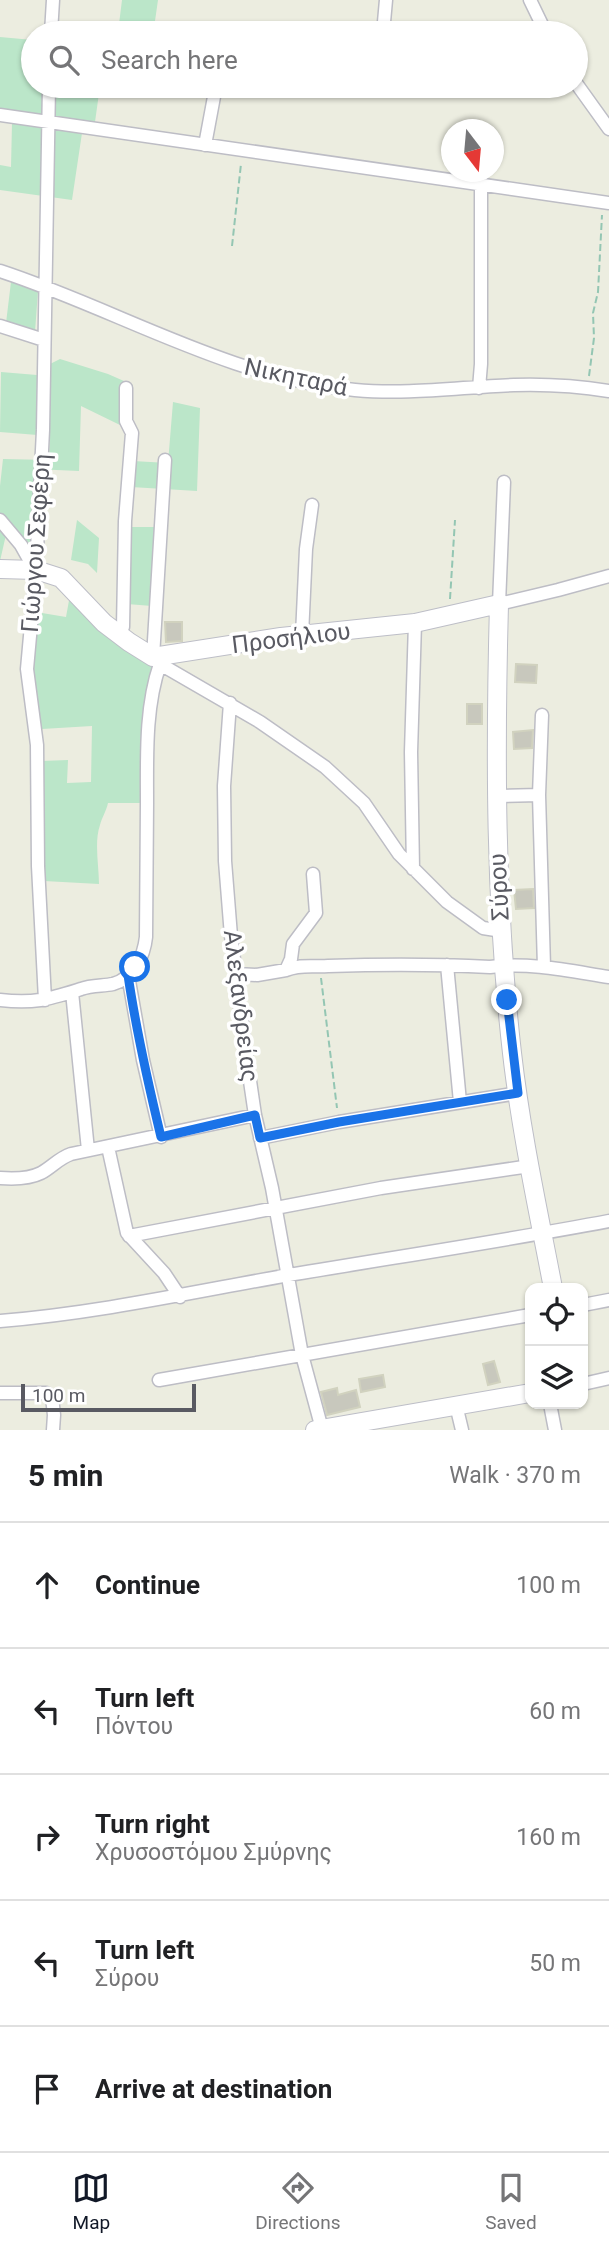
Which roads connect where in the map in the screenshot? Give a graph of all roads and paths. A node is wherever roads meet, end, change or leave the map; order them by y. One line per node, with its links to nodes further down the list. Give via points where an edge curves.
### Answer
1 (53, 0): 4 (street)
2 (386, 0): 5 (street)
3 (530, 0): 6 (street)
4 (52, 21)
5 (384, 21)
6 (540, 21)
7 (48, 98): 11 (street, Γιώργου Σεφέρη)
8 (214, 98): 13 (street)
9 (587, 98): 12 (street)
10 (0, 115): 11 (street)
11 (47, 123): 13 (street); 19 (street, Γιώργου Σεφέρη)
12 (609, 129)
13 (205, 145): 14 (street)
14 (243, 150): 15 (street); 17 (path)
15 (481, 184): 16 (street); 23 (street)
16 (606, 203): 24 (path)
17 (232, 246)
18 (0, 271): 19 (street, Νικηταρά)
19 (45, 287): 21 (street, Γιώργου Σεφέρη); 23 (street, Νικηταρά, via 185,346 269,374 354,390)
20 (0, 326): 21 (street)
21 (44, 340): 32 (street, Γιώργου Σεφέρη)
22 (126, 388): 37 (street, via 126,421 132,432 123,627)
23 (479, 388): 24 (street, Νικηταρά)
24 (588, 388): 25 (street, Νικηταρά)
25 (609, 391)
26 (165, 460): 39 (street)
27 (504, 482): 34 (street, Σύρου)
28 (312, 505): 38 (street)
29 (0, 520): 32 (street)
30 (455, 520): 35 (path)
31 (0, 569): 32 (street)
32 (36, 570): 37 (street, via 61,578); 57 (street, Γιώργου Σεφέρη, via 27,669 37,746 37,866)
33 (609, 576): 34 (street, Προσήλιου)
34 (499, 604): 35 (street, Προσήλιου); 43 (street, Σύρου)
35 (449, 615): 36 (street, Προσήλιου)
36 (415, 622): 38 (street, Προσήλιου); 44 (street)
37 (118, 634): 39 (street)
38 (302, 635): 39 (street, Προσήλιου)
39 (156, 660): 40 (street); 53 (street, via 150,714 145,946)
40 (230, 703): 44 (street, via 349,788); 52 (street, Αλεξανδρείας, via 223,786 225,861)
41 (542, 715): 42 (street)
42 (540, 795): 43 (street); 50 (street)
43 (496, 796): 46 (street, Σύρου)
44 (413, 869): 46 (street, via 468,918 483,928)
45 (313, 874): 51 (street, via 316,913 293,944)
46 (502, 931): 48 (street, Σύρου)
47 (447, 964): 48 (street); 49 (street); 59 (street)
48 (505, 965): 50 (street); 58 (street, Σύρου)
49 (320, 967): 51 (street); 61 (path)
50 (544, 967): 54 (street)
51 (286, 970): 52 (street)
52 (237, 974): 60 (street, Αλεξανδρείας)
53 (128, 975): 55 (street, via 114,984); 62 (street)
54 (609, 977)
55 (72, 992): 57 (street); 65 (street)
56 (0, 1000): 57 (street)
57 (45, 1000)
58 (518, 1093): 59 (street); 66 (street, Σύρου)
59 (460, 1102): 61 (street)
60 (255, 1115): 62 (street); 63 (street, Αλεξανδρείας)
61 (339, 1122): 63 (street)
62 (161, 1137): 64 (street)
63 (260, 1138): 68 (street, Αλεξανδρείας)
64 (108, 1147): 65 (street); 71 (street)
65 (88, 1150): 67 (street, via 62,1157 36,1175)
66 (530, 1166): 68 (street); 70 (street, Σύρου)
67 (0, 1178)
68 (276, 1209): 71 (street); 72 (street, Αλεξανδρείας)
69 (609, 1221): 70 (street)
70 (542, 1233): 72 (street); 73 (street, Σύρου)
71 (129, 1236): 74 (street, via 164,1272)
72 (287, 1276): 74 (street); 79 (street, Αλεξανδρείας)
73 (552, 1283)
74 (180, 1297): 78 (street)
75 (609, 1300): 76 (street)
76 (588, 1304)
77 (525, 1316): 79 (street)
78 (0, 1321)
79 (302, 1355): 81 (street); 88 (street, Αλεξανδρείας)
80 (609, 1378): 82 (street)
81 (159, 1380)
82 (588, 1383)
83 (0, 1393): 89 (street, via 46,1393 52,1397)
84 (525, 1394): 85 (street)
85 (456, 1405): 87 (street); 90 (street)
86 (552, 1409): 91 (street)
87 (367, 1426): 88 (street)
88 (318, 1429)
89 (53, 1430)
90 (462, 1430)
91 (555, 1430)

